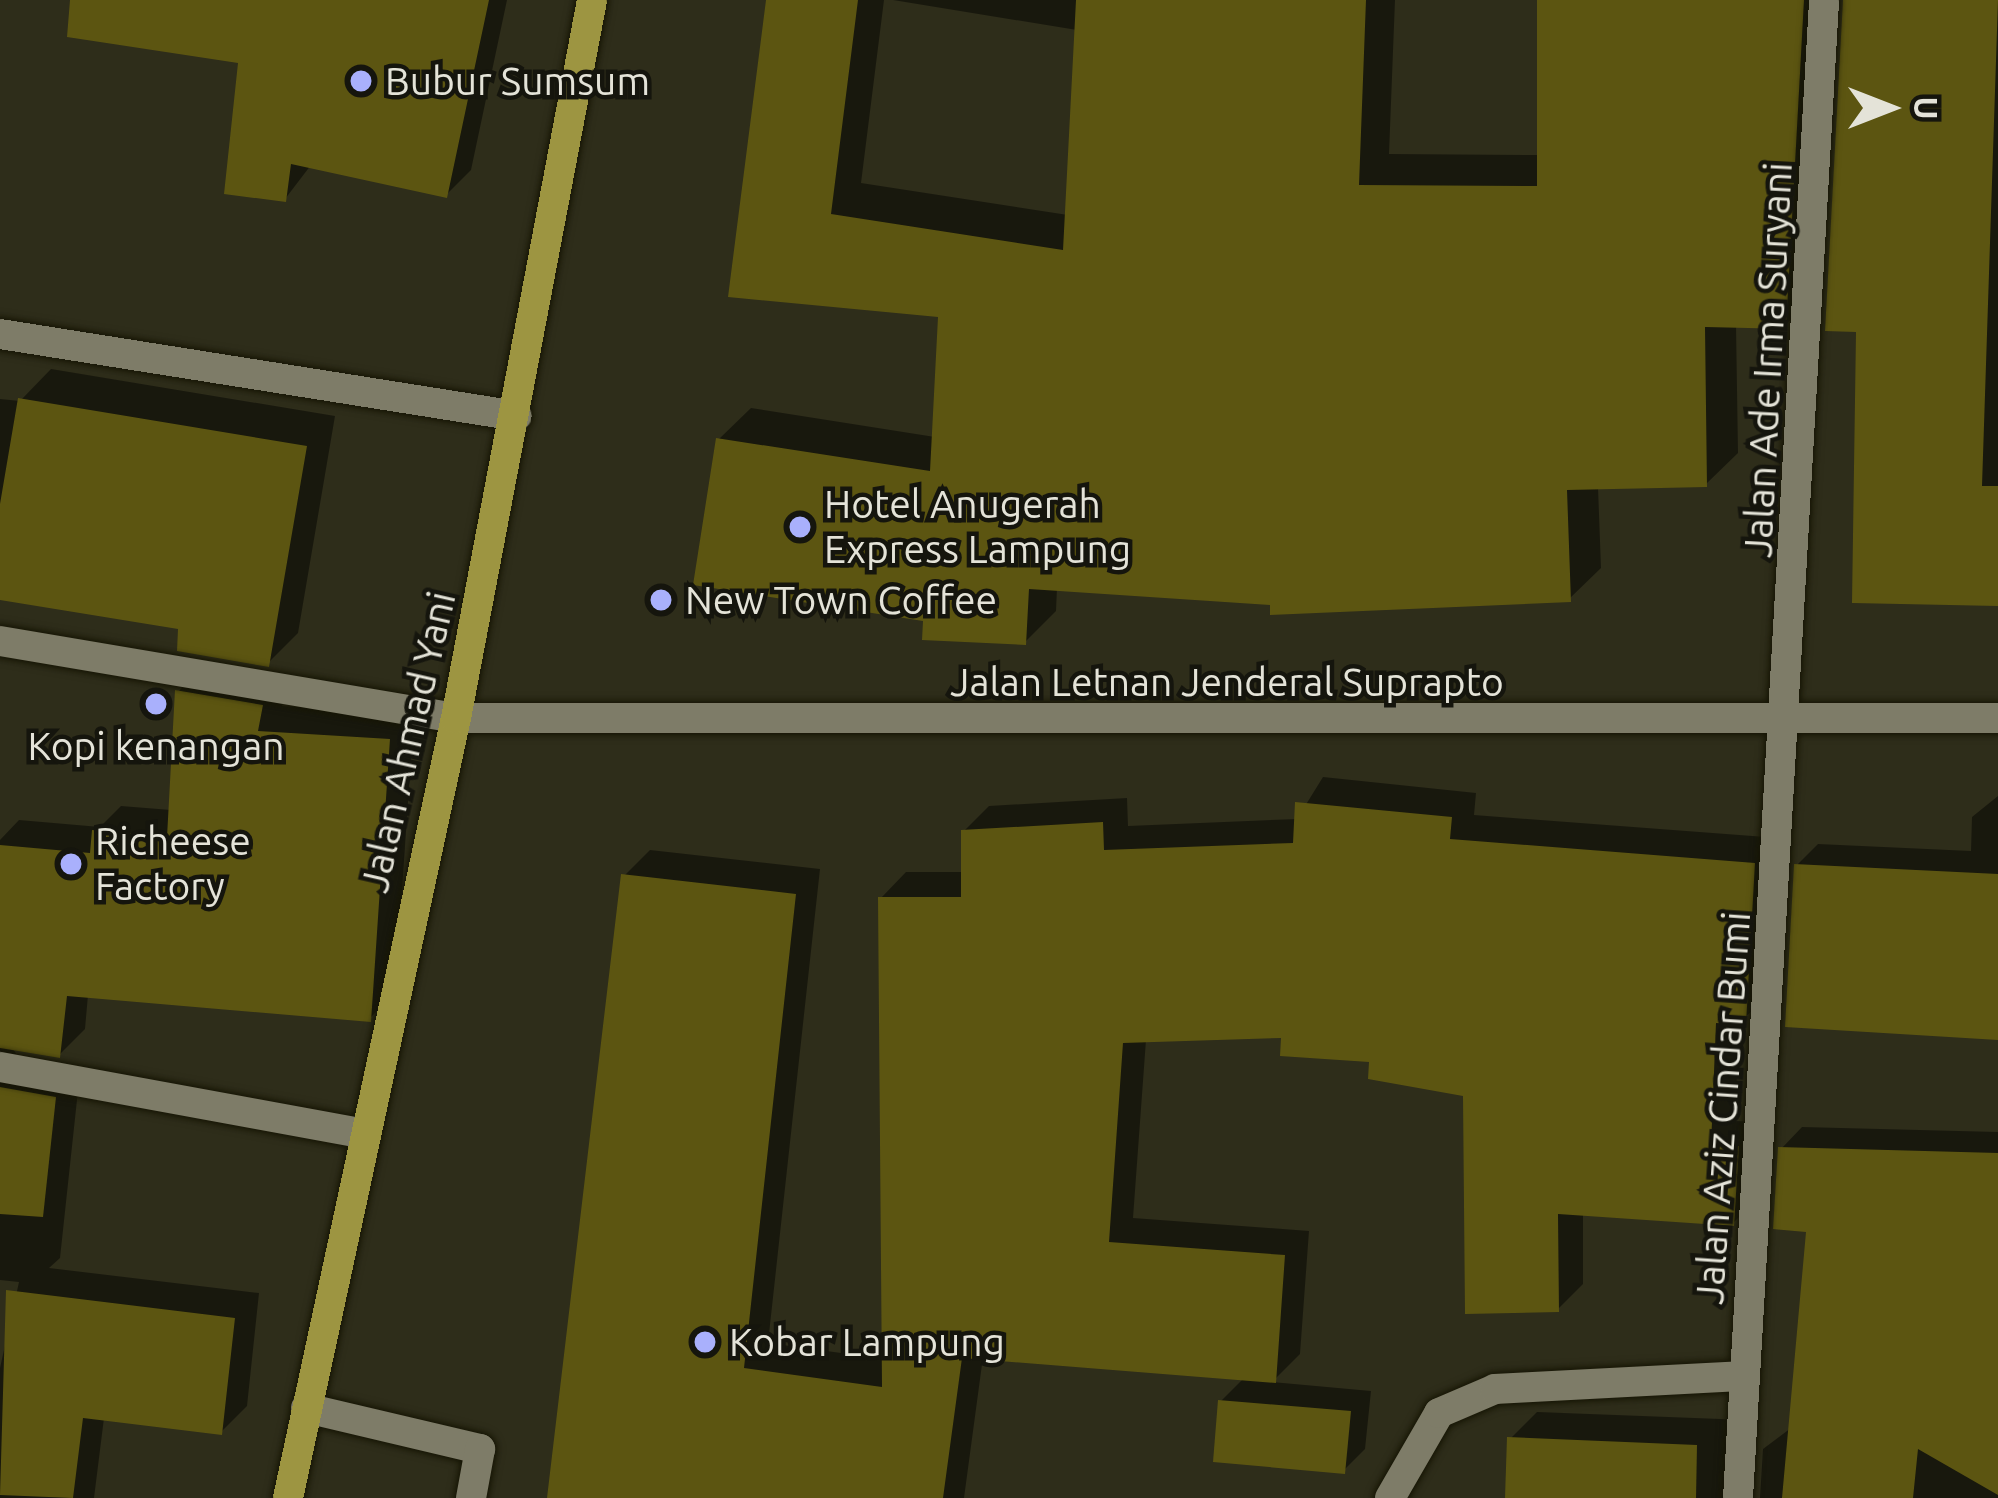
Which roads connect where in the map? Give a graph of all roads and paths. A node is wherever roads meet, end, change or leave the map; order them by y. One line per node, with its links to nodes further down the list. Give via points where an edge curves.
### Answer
1 (592, 0): 4 (main road, Jalan Ahmad Yani)
2 (1824, 0): 8 (street, Jalan Ade Irma Suryani)
3 (0, 334): 4 (street)
4 (518, 416): 6 (main road, Jalan Ahmad Yani)
5 (0, 641): 6 (street, Jalan Letnan Jenderal Suprapto)
6 (456, 718): 8 (street, Jalan Letnan Jenderal Suprapto); 10 (main road, Jalan Ahmad Yani)
7 (1998, 718): 8 (street, Jalan Letnan Jenderal Suprapto)
8 (1789, 723): 11 (street, Jalan Aziz Cindar Bumi)
9 (0, 1067): 10 (street)
10 (359, 1132): 12 (main road, Jalan Ahmad Yani)
11 (1745, 1376): 15 (street, via 1496,1389 1439,1413); 16 (street, Jalan Aziz Cindar Bumi)
12 (305, 1408): 13 (main road, Jalan Ahmad Yani); 14 (street, via 480,1449)
13 (288, 1498)
14 (471, 1498)
15 (1390, 1498)
16 (1738, 1498)

